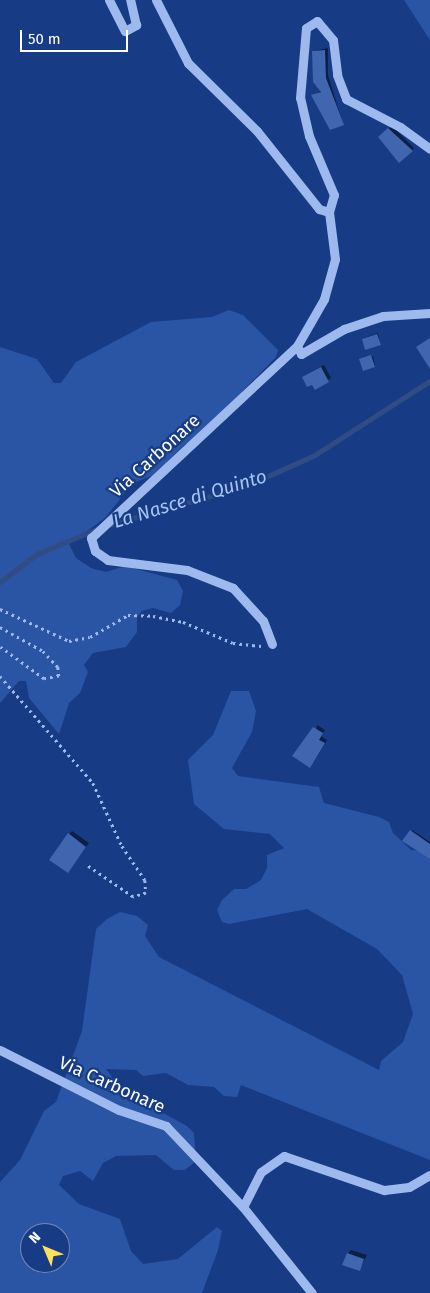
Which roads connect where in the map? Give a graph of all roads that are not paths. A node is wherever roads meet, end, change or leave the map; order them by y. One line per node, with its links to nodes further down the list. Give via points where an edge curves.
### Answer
1 (109, 0): 2 (street, via 125,30 136,25)
2 (130, 0)
3 (156, 0): 5 (street, via 188,63 257,131 318,209)
4 (430, 150): 5 (street, Via Carbonare, via 400,127 346,99 337,75 333,40 317,21 306,28 300,98 309,136 334,195)
5 (329, 212): 7 (street, Via Carbonare, via 335,258 324,299)
6 (430, 313): 7 (street, via 375,318 344,329 301,354)
7 (297, 346): 8 (street, Via Carbonare, via 104,521 91,538 95,552 108,560 187,570 233,588 263,621)
8 (272, 644)
9 (0, 1050): 11 (street, Via Carbonare, via 119,1110 166,1126)
10 (430, 1174): 11 (street, via 409,1188 384,1190 284,1156 261,1172)
11 (243, 1207): 12 (street, Via Carbonare)
12 (312, 1293)

